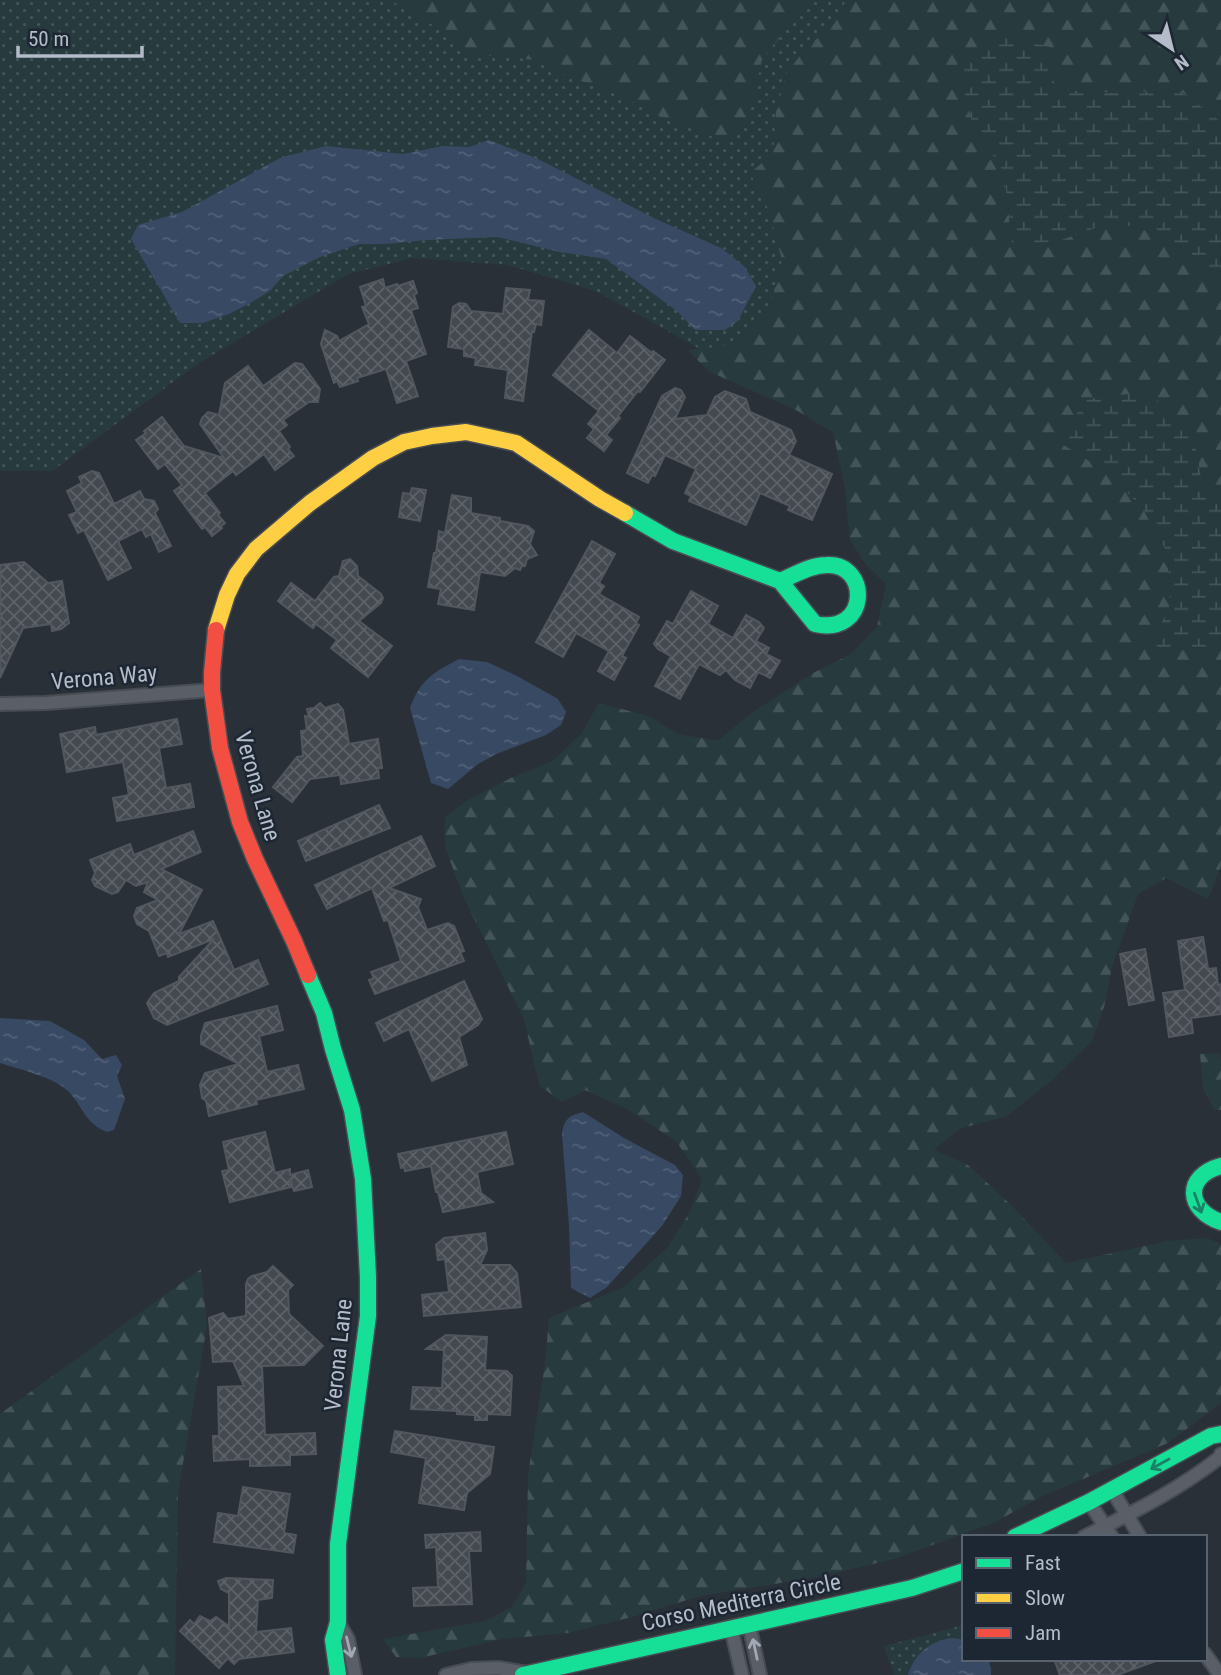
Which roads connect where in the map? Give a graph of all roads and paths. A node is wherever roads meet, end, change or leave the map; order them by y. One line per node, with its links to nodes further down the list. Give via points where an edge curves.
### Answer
1 (780, 581): 1 (street, via 815,624 831,626 854,613 857,584 844,568 831,564); 2 (street, Verona Lane, via 673,541 516,443 466,432 425,437 373,458 257,549 237,574 217,625)
2 (212, 690): 3 (street, Verona Way); 15 (street, Verona Lane, via 220,748 240,822 324,1013 352,1110 361,1165 368,1316 338,1545)
3 (0, 705)
4 (1221, 1166): 5 (street, one-way to 5, via 1203,1173 1194,1190 1198,1209 1212,1221)
5 (1221, 1222)
6 (1221, 1434): 8 (street, one-way to 8)
7 (1221, 1454): 10 (street, via 1191,1479)
8 (1112, 1490): 9 (street); 10 (street)
9 (1089, 1502): 11 (street); 12 (street)
10 (1128, 1515): 11 (street); 13 (street)
11 (1109, 1532)
12 (1019, 1535)
13 (1139, 1535)
14 (962, 1572): 16 (street, Corso Mediterra Circle, via 912,1588)
15 (338, 1622): 20 (street, Verona Lane, via 333,1640); 21 (street, Verona Lane, one-way to 21, via 348,1639)
16 (749, 1624): 17 (street, Corso Mediterra Circle); 24 (street, one-way to 16)
17 (731, 1628): 19 (street, Corso Mediterra Circle); 23 (street)
18 (1207, 1657): 25 (street)
19 (525, 1674): 22 (street, Corso Mediterra Circle, via 498,1668)
20 (338, 1675)
21 (355, 1675)
22 (446, 1675)
23 (742, 1675)
24 (760, 1675)
25 (1220, 1675)

